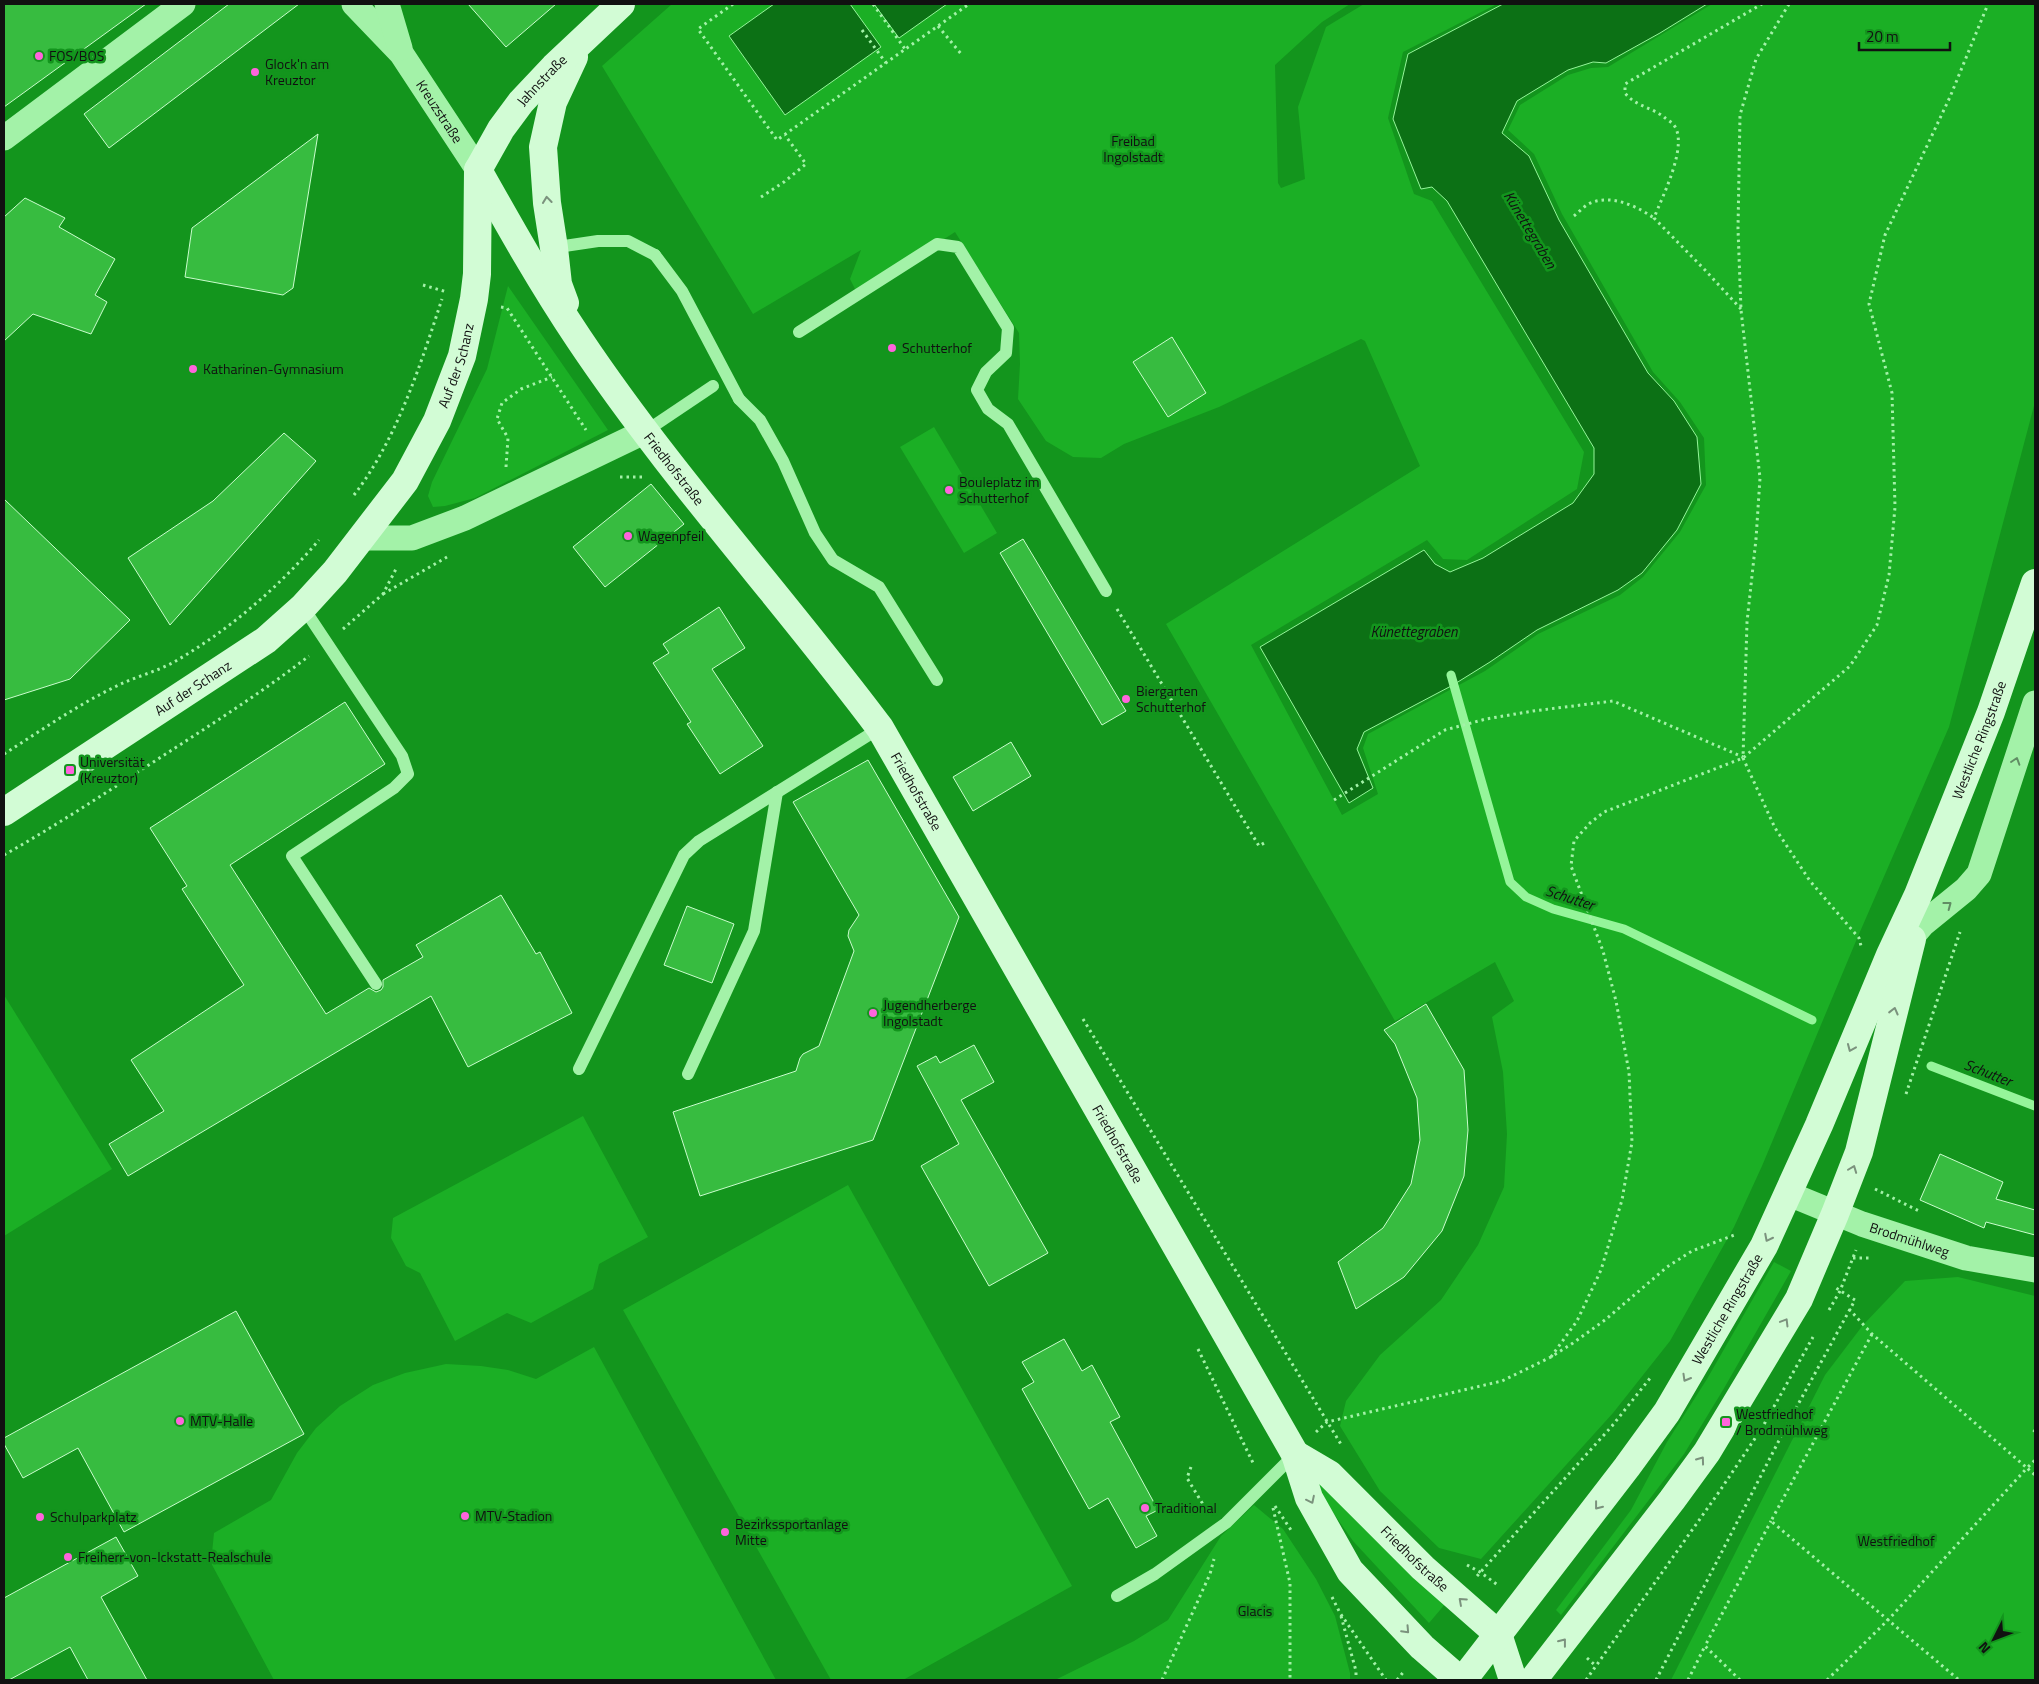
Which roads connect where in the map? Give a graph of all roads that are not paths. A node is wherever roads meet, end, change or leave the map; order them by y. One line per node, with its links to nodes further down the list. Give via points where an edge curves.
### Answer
1 (183, 4): 7 (street)
2 (354, 4): 6 (street, Kreuzstraße)
3 (386, 4): 6 (street, Kreuzstraße)
4 (621, 4): 5 (street, Jahnstraße)
5 (581, 43): 8 (street, Jahnstraße, via 521,102); 9 (street, one-way to 5, via 543,147 552,102)
6 (401, 53): 8 (street, Kreuzstraße)
7 (4, 138)
8 (478, 170): 10 (street, Friedhofstraße); 15 (street, Auf der Schanz, via 477,274 462,356 437,421 404,481)
9 (554, 248): 10 (lane); 12 (street, via 558,284); 19 (lane, bridge, via 598,240 628,241 656,255 682,291 739,399 760,420 832,560 879,587)
10 (524, 253): 12 (street, Friedhofstraße)
11 (799, 332): 17 (lane, via 938,244 958,247 1008,328 1006,353 986,372 977,390 988,409 1008,424)
12 (579, 339): 14 (street, Friedhofstraße)
13 (713, 386): 14 (lane)
14 (646, 431): 15 (street, via 505,500 412,538); 21 (street, Friedhofstraße)
15 (361, 538): 18 (street, Auf der Schanz)
16 (2035, 583): 24 (street, Westliche Ringstraße, via 1991,712)
17 (1106, 591)
18 (303, 607): 23 (street, Auf der Schanz, via 266,640); 26 (lane, via 402,756 408,774 394,788 292,856)
19 (937, 680)
20 (2034, 714): 25 (street, Westliche Ringstraße, one-way to 20, via 1979,874)
21 (880, 728): 22 (lane); 32 (street, Friedhofstraße)
22 (777, 792): 27 (lane, via 698,841 684,854); 28 (lane, via 754,931)
23 (4, 812)
24 (1918, 896): 25 (street, Westliche Ringstraße); 29 (street, Westliche Ringstraße, one-way to 29)
25 (1912, 937): 30 (street, Westliche Ringstraße, one-way to 25, via 1859,1152)
26 (376, 984)
27 (579, 1069)
28 (688, 1074)
29 (1789, 1194): 30 (street, Brodmühlweg); 34 (street, Westliche Ringstraße, one-way to 34, via 1764,1246 1667,1412)
30 (1835, 1214): 31 (street, Brodmühlweg, via 1966,1258); 37 (street, Westliche Ringstraße, one-way to 30, via 1672,1500 1721,1430 1799,1299)
31 (2035, 1270)
32 (1295, 1454): 33 (lane, via 1226,1523 1155,1574); 34 (street, Friedhofstraße, one-way to 32, via 1423,1568 1329,1474); 35 (street, Friedhofstraße, one-way to 35, via 1310,1498 1350,1571 1422,1647)
33 (1117, 1596)
34 (1498, 1634): 35 (street, Westliche Ringstraße); 36 (street, Friedhofstraße)
35 (1461, 1680)
36 (1513, 1680)
37 (1533, 1680)

